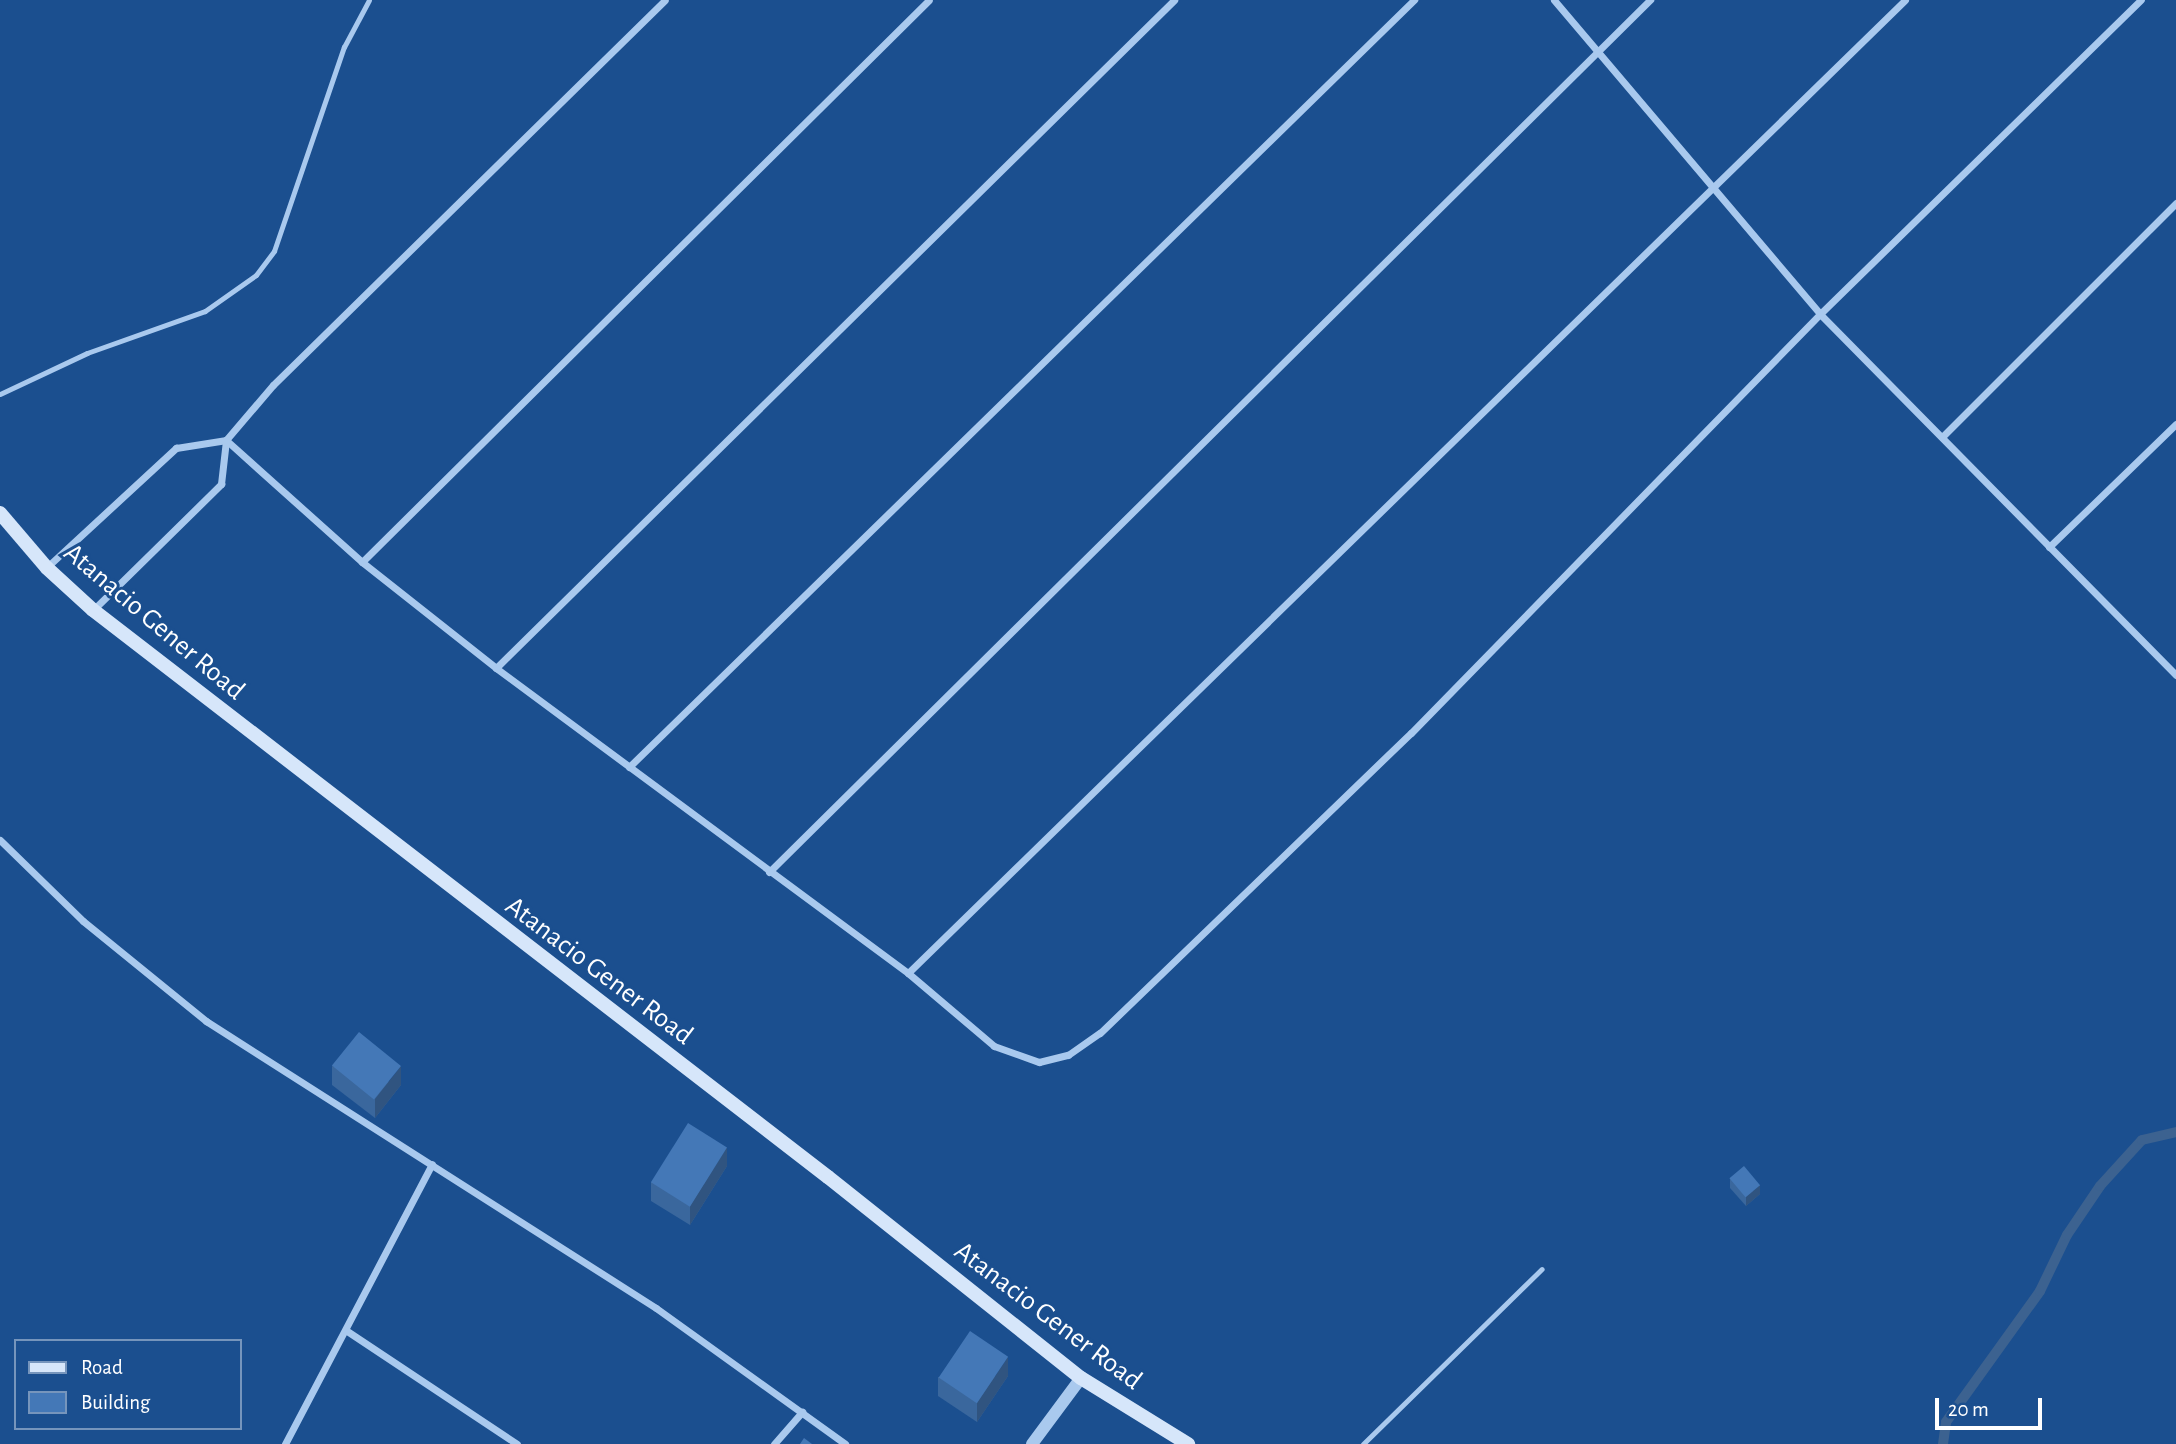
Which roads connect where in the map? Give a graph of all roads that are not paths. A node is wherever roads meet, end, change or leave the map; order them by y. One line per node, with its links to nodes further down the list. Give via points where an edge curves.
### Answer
1 (369, 0): 14 (lane, via 344,47 274,251 257,275 205,311 87,353)
2 (665, 0): 17 (street, via 273,385)
3 (929, 0): 20 (street)
4 (1174, 0): 23 (street)
5 (1414, 0): 25 (street)
6 (1554, 0): 10 (street)
7 (1650, 0): 10 (street)
8 (1905, 0): 11 (street)
9 (2141, 0): 13 (street)
10 (1597, 51): 11 (street); 27 (street)
11 (1713, 188): 13 (street); 28 (street)
12 (2176, 203): 16 (street)
13 (1820, 314): 16 (street); 28 (street, via 1411,733 1100,1033 1068,1055 1039,1062 994,1046)
14 (0, 394)
15 (2176, 424): 19 (street)
16 (1942, 438): 19 (street)
17 (226, 440): 20 (street); 21 (street, via 176,448); 22 (street, via 221,484)
18 (0, 513): 21 (main road, Atanacio Gener Road)
19 (2049, 547): 24 (street)
20 (362, 562): 23 (street)
21 (47, 568): 22 (main road, Atanacio Gener Road)
22 (93, 610): 32 (main road, Atanacio Gener Road)
23 (496, 668): 25 (street)
24 (2176, 675)
25 (629, 767): 27 (street)
26 (0, 840): 29 (street, via 83,921 206,1021)
27 (769, 872): 28 (street)
28 (908, 973)
29 (432, 1164): 31 (street); 33 (street, via 656,1308)
30 (1542, 1269): 40 (lane)
31 (347, 1331): 34 (street); 35 (street)
32 (1081, 1378): 38 (street); 39 (main road, Atanacio Gener Road)
33 (802, 1412): 36 (street); 37 (street)
34 (285, 1444)
35 (517, 1444)
36 (774, 1444)
37 (845, 1444)
38 (1032, 1444)
39 (1188, 1444)
40 (1363, 1444)

